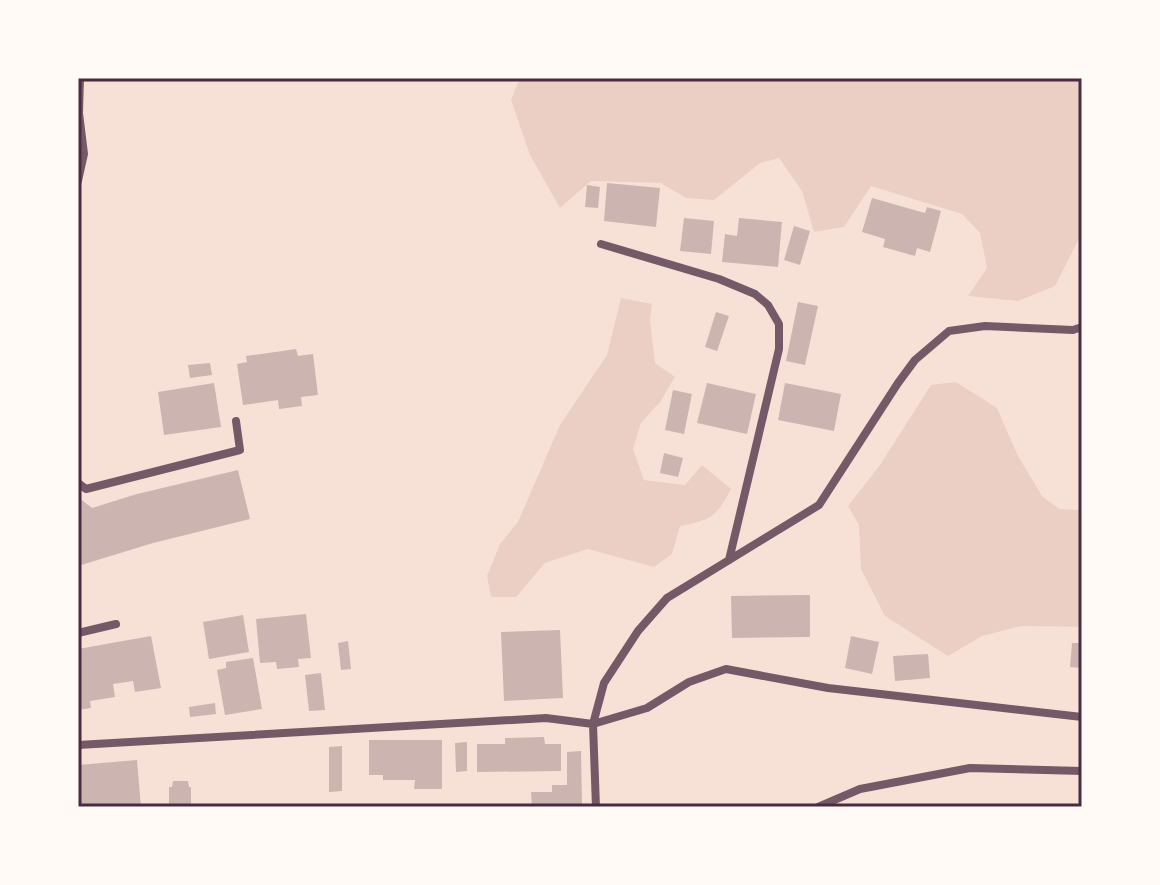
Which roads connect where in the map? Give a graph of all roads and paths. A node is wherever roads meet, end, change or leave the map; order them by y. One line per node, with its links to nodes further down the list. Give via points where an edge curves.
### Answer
1 (80, 78): 2 (street, via 84,154)
2 (78, 181)
3 (601, 244): 7 (street, via 755,294 779,324 779,349)
4 (1082, 327): 7 (street, via 949,331 906,371 819,505)
5 (236, 421): 6 (street, via 240,450 86,489)
6 (78, 483)
7 (729, 560): 11 (street, via 667,598 638,631 604,683)
8 (116, 624): 9 (street)
9 (78, 633)
10 (1082, 717): 11 (street, via 828,688 726,669 689,682 647,708)
11 (593, 724): 12 (street, via 546,718); 14 (street)
12 (78, 745)
13 (1082, 771): 15 (street, via 970,768 860,789)
14 (596, 807)
15 (818, 807)

